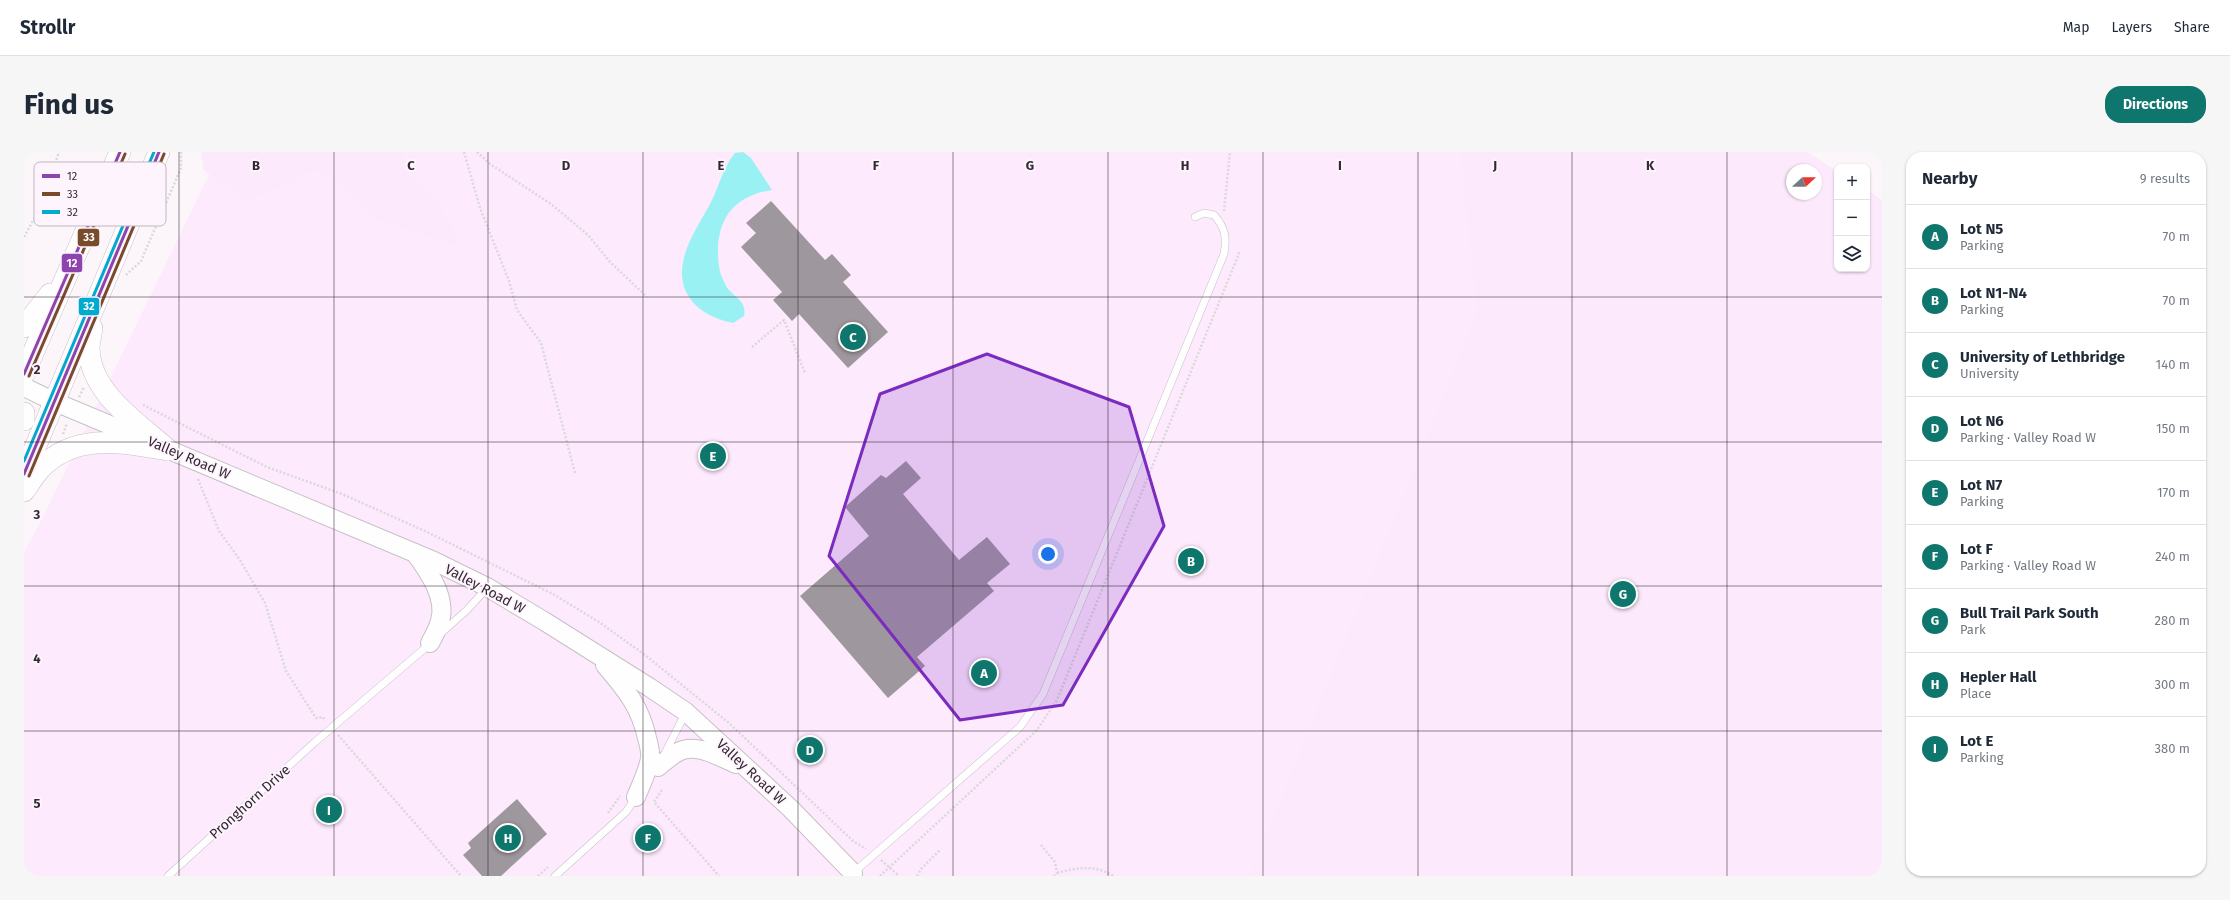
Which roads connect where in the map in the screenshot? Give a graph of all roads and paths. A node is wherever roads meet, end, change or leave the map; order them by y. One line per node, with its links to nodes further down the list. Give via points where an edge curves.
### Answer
1 (59, 152): 8 (path)
2 (120, 152): 9 (main road)
3 (159, 152): 10 (main road)
4 (181, 152): 11 (path, via 181,168)
5 (464, 152): 32 (path, via 480,208 509,281 517,310 540,343)
6 (477, 152): 21 (path, via 490,164 551,204 588,235 610,262)
7 (1230, 152): 14 (path)
8 (56, 162)
9 (116, 162)
10 (155, 162)
11 (166, 203)
12 (1195, 217): 14 (lane, via 1204,213 1214,215)
13 (34, 219): 18 (path)
14 (1223, 225): 49 (lane, via 1226,242 1224,254 1043,694 1020,727)
15 (88, 226): 19 (main road)
16 (128, 226): 22 (main road)
17 (156, 226): 20 (path, via 141,261)
18 (24, 237)
19 (70, 268): 23 (main road); 26 (main road)
20 (124, 277)
21 (648, 297)
22 (94, 308): 28 (main road); 31 (main road, via 89,348 97,378 105,393)
23 (24, 328)
24 (752, 347): 25 (path, via 784,320)
25 (805, 373)
26 (24, 374)
27 (24, 387): 28 (street, Valley Road W)
28 (55, 402): 31 (street, Valley Road W); 33 (main road)
29 (24, 413): 30 (main road)
30 (24, 420)
31 (168, 450): 35 (main road, via 109,441 86,444 71,449 41,468); 36 (street, Valley Road W)
32 (575, 473)
33 (24, 474)
34 (198, 479): 41 (path, via 220,531 265,603 286,671 316,718 322,717)
35 (24, 491)
36 (415, 553): 37 (street, Valley Road W); 38 (street, via 430,575 441,606 441,620)
37 (487, 587): 38 (lane, Pronghorn Drive, via 467,610); 39 (street, Valley Road W)
38 (430, 643): 41 (lane, Pronghorn Drive)
39 (594, 652): 40 (street, Valley Road W); 45 (street, via 631,695 645,726 650,758)
40 (686, 712): 42 (lane); 43 (street, Valley Road W)
41 (331, 728): 53 (lane, Pronghorn Drive); 54 (path)
42 (658, 767): 43 (street, via 678,752 690,747); 45 (lane)
43 (750, 770): 51 (street, Valley Road W)
44 (662, 790): 57 (path, via 654,802)
45 (630, 793): 46 (path); 56 (lane, via 626,812)
46 (606, 816)
47 (1041, 845): 52 (path, via 1055,862)
48 (940, 850): 59 (path)
49 (875, 854): 51 (lane); 58 (path)
50 (549, 866): 55 (path)
51 (853, 873)
52 (1057, 873): 60 (path); 61 (path, via 1077,868 1097,869)
53 (168, 876)
54 (461, 876)
55 (538, 876)
56 (555, 876)
57 (719, 876)
58 (899, 876)
59 (917, 876)
60 (1054, 876)
61 (1113, 876)

